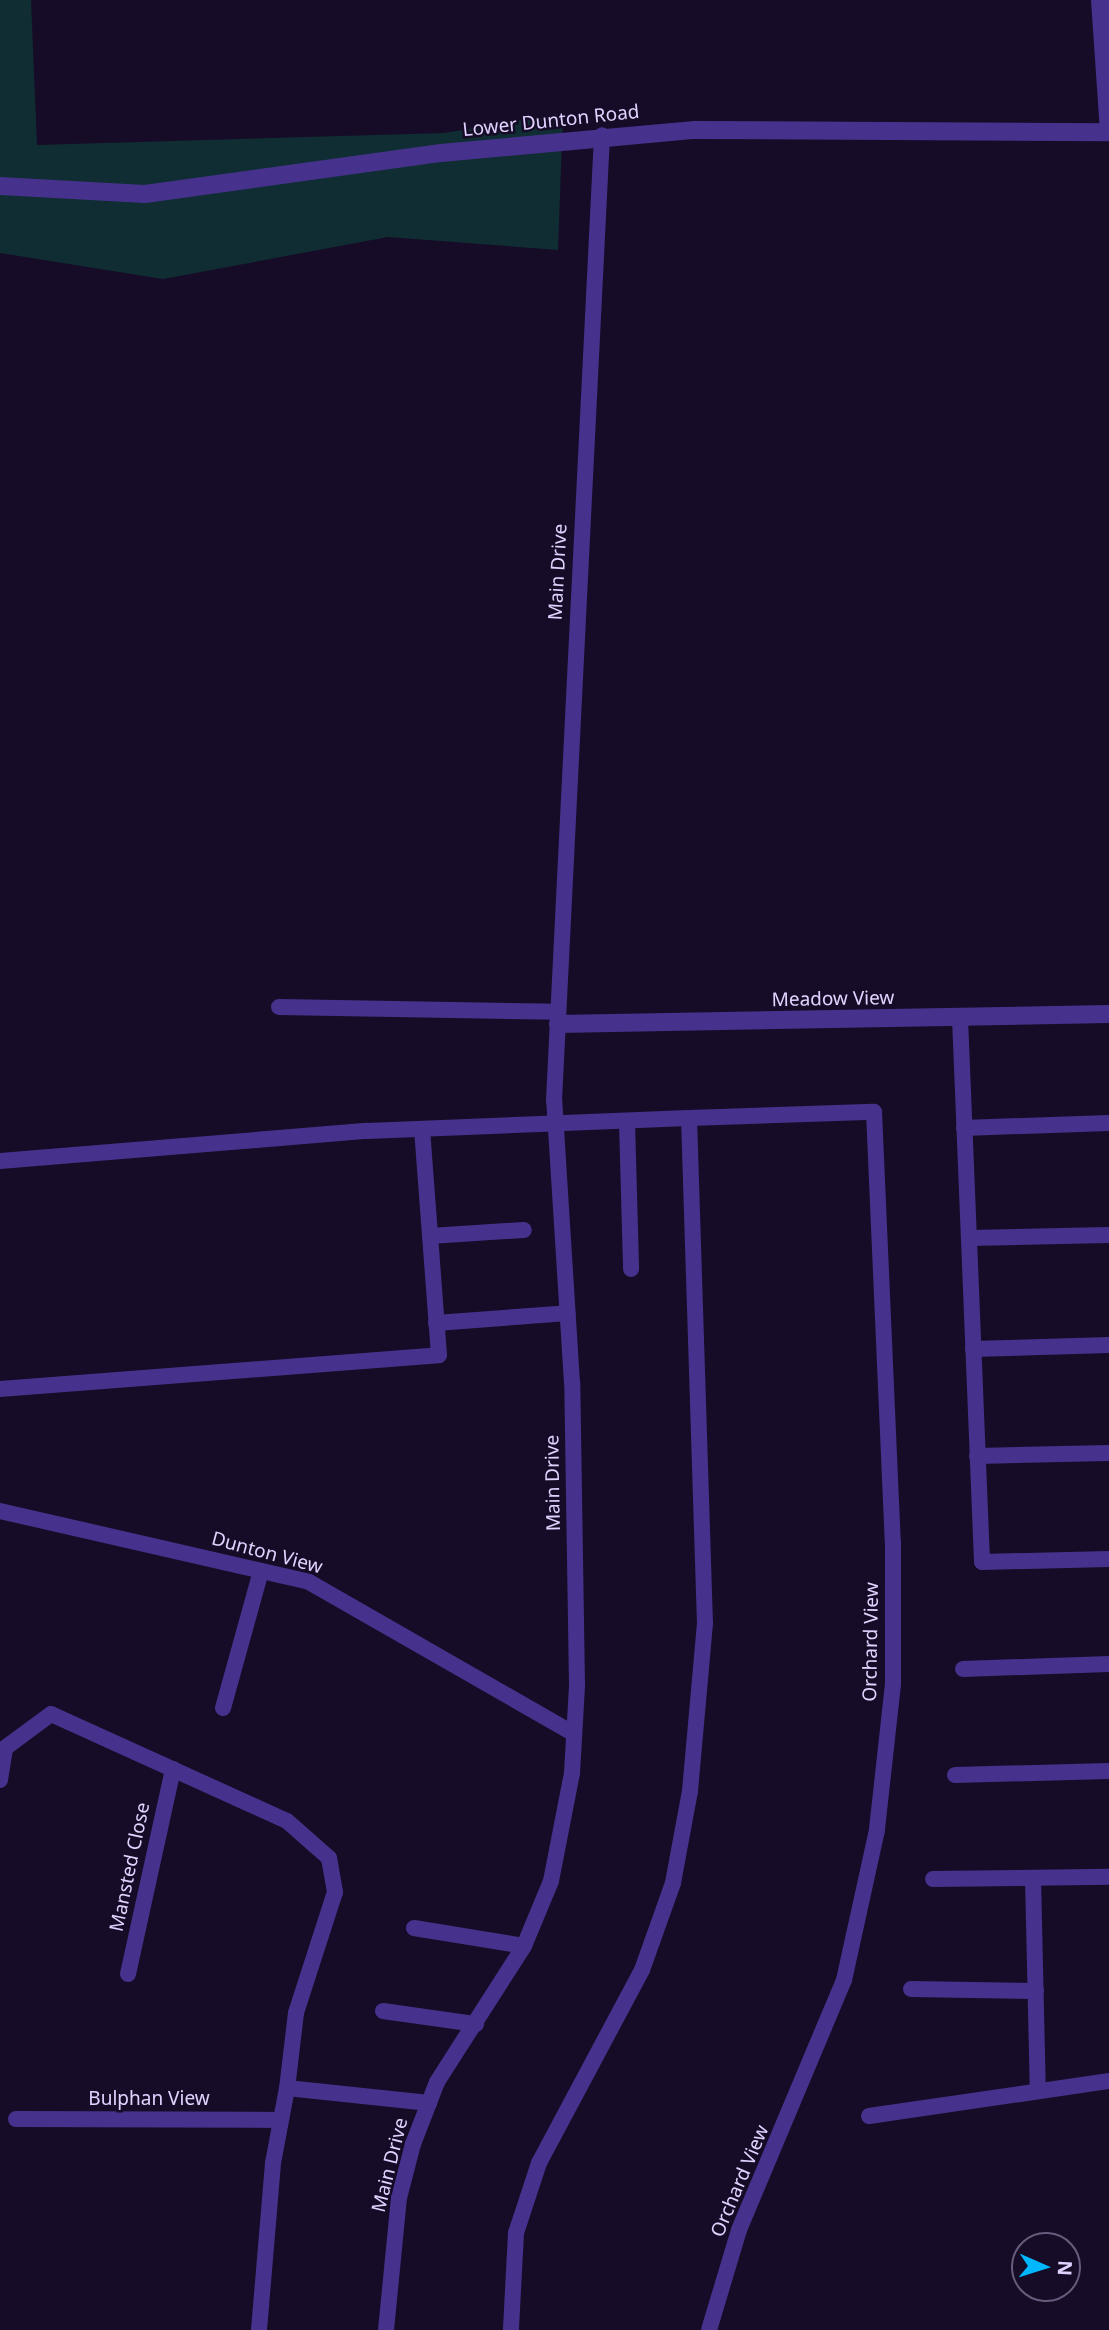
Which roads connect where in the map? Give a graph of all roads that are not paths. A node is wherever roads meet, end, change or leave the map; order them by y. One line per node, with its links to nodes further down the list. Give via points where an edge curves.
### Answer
1 (1100, 0): 2 (street)
2 (1109, 131): 3 (street, Lower Dunton Road, via 833,126)
3 (602, 135): 4 (street, Lower Dunton Road, via 158,193); 7 (lane, Main Drive)
4 (0, 186)
5 (279, 1007): 7 (lane)
6 (1109, 1014): 8 (street, Meadow View)
7 (557, 1018): 8 (street, Meadow View); 12 (lane, Main Drive)
8 (960, 1018): 13 (lane)
9 (689, 1118): 10 (lane, Orchard View); 58 (lane, via 705,1623 690,1791 673,1882 642,1970 539,2163 516,2233); 59 (lane, Orchard View, via 874,1112 893,1542 893,1684 877,1830 844,1980 739,2230)
10 (627, 1122): 12 (lane, Orchard View); 20 (lane)
11 (1109, 1124): 13 (lane)
12 (555, 1126): 14 (lane); 21 (lane, Main Drive)
13 (964, 1128): 19 (lane)
14 (422, 1130): 15 (lane); 18 (lane)
15 (0, 1161)
16 (524, 1230): 18 (lane)
17 (1109, 1235): 19 (lane)
18 (430, 1236): 22 (lane)
19 (969, 1238): 24 (lane)
20 (631, 1269)
21 (568, 1313): 22 (lane); 34 (lane, Main Drive)
22 (436, 1323): 25 (lane, via 439,1355)
23 (1109, 1345): 24 (lane)
24 (973, 1349): 27 (lane)
25 (0, 1389)
26 (1109, 1452): 27 (lane)
27 (977, 1456): 29 (lane, via 982,1562)
28 (0, 1511): 30 (lane, Dunton View)
29 (1109, 1559)
30 (261, 1571): 33 (lane); 34 (lane, Dunton View, via 345,1598)
31 (1109, 1664): 32 (lane)
32 (963, 1669)
33 (223, 1708)
34 (574, 1734): 43 (lane, Main Drive, via 551,1881)
35 (173, 1769): 38 (lane, via 51,1714 5,1748); 44 (lane, Mansted Close); 50 (lane, via 287,1821 329,1858 335,1892 296,2012)
36 (1109, 1770): 37 (lane)
37 (955, 1775)
38 (0, 1780)
39 (1109, 1877): 40 (lane)
40 (1033, 1878): 41 (lane); 46 (lane)
41 (933, 1879)
42 (414, 1928): 43 (lane)
43 (524, 1946): 48 (lane, Main Drive)
44 (128, 1973)
45 (911, 1989): 46 (lane)
46 (1035, 1991): 51 (lane)
47 (383, 2011): 48 (lane)
48 (476, 2024): 52 (lane, Main Drive)
49 (1109, 2081): 51 (lane)
50 (287, 2088): 52 (lane); 55 (lane)
51 (1038, 2091): 53 (lane)
52 (429, 2103): 57 (lane, Main Drive, via 399,2198)
53 (869, 2116)
54 (16, 2119): 55 (lane, Bulphan View)
55 (281, 2120): 56 (lane)
56 (259, 2330)
57 (386, 2330)
58 (512, 2330)
59 (709, 2330)

